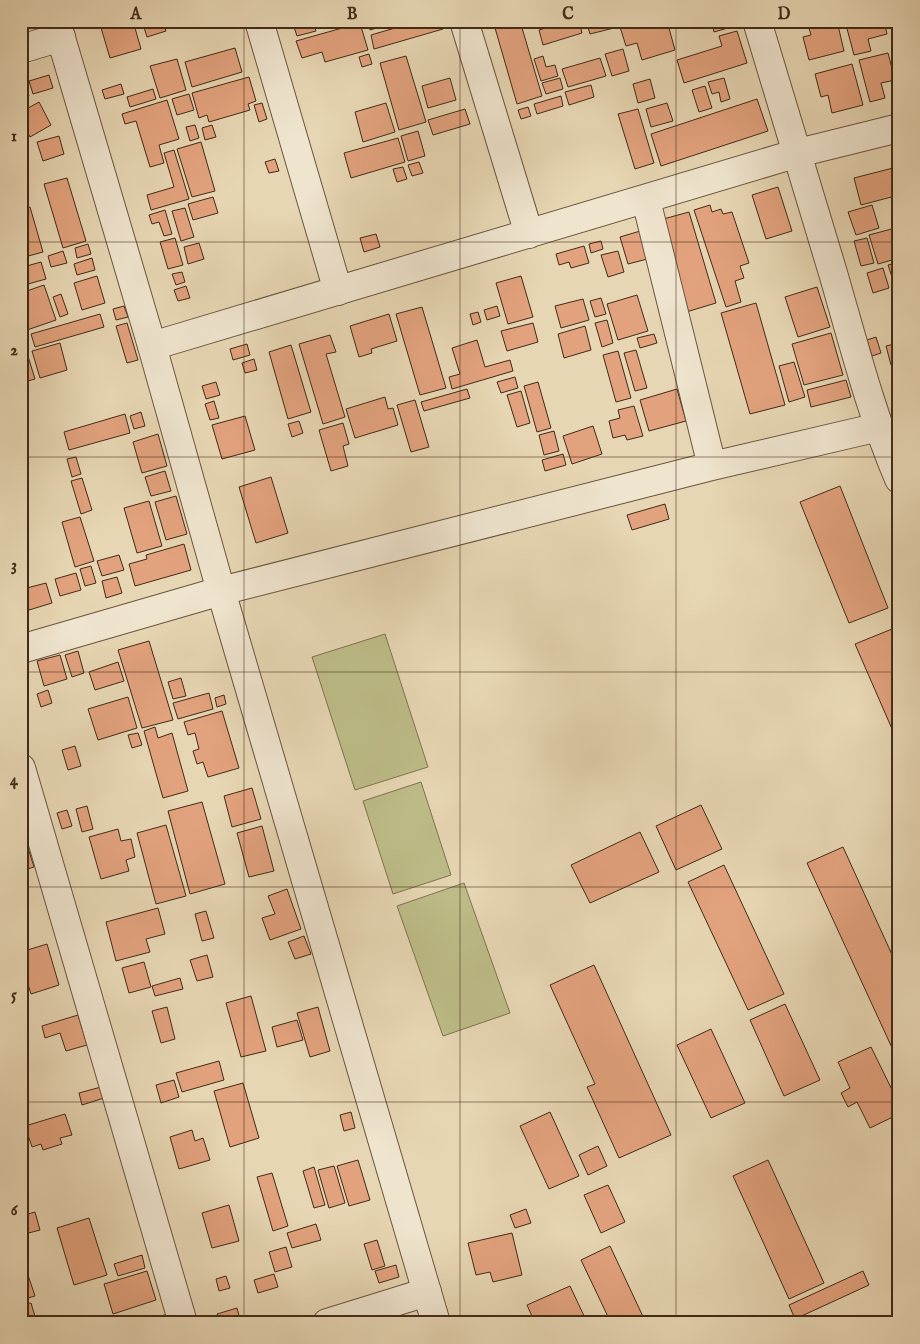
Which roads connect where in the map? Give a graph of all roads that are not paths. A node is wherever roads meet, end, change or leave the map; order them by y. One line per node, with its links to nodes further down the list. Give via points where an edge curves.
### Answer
1 (259, 21): 10 (street)
2 (464, 21): 9 (street)
3 (757, 21): 7 (street)
4 (58, 29): 5 (street); 11 (street)
5 (21, 49)
6 (899, 128): 7 (street)
7 (798, 153): 8 (street); 12 (street)
8 (646, 200): 9 (street); 13 (street)
9 (529, 234): 10 (street)
10 (338, 291): 11 (street)
11 (152, 346): 15 (street)
12 (879, 426): 13 (street); 14 (street)
13 (712, 466): 15 (street)
14 (899, 479)
15 (221, 591): 16 (street); 18 (street)
16 (21, 649)
17 (21, 768): 19 (street)
18 (427, 1292): 20 (street); 21 (street)
19 (183, 1323)
20 (327, 1323)
21 (436, 1323)

